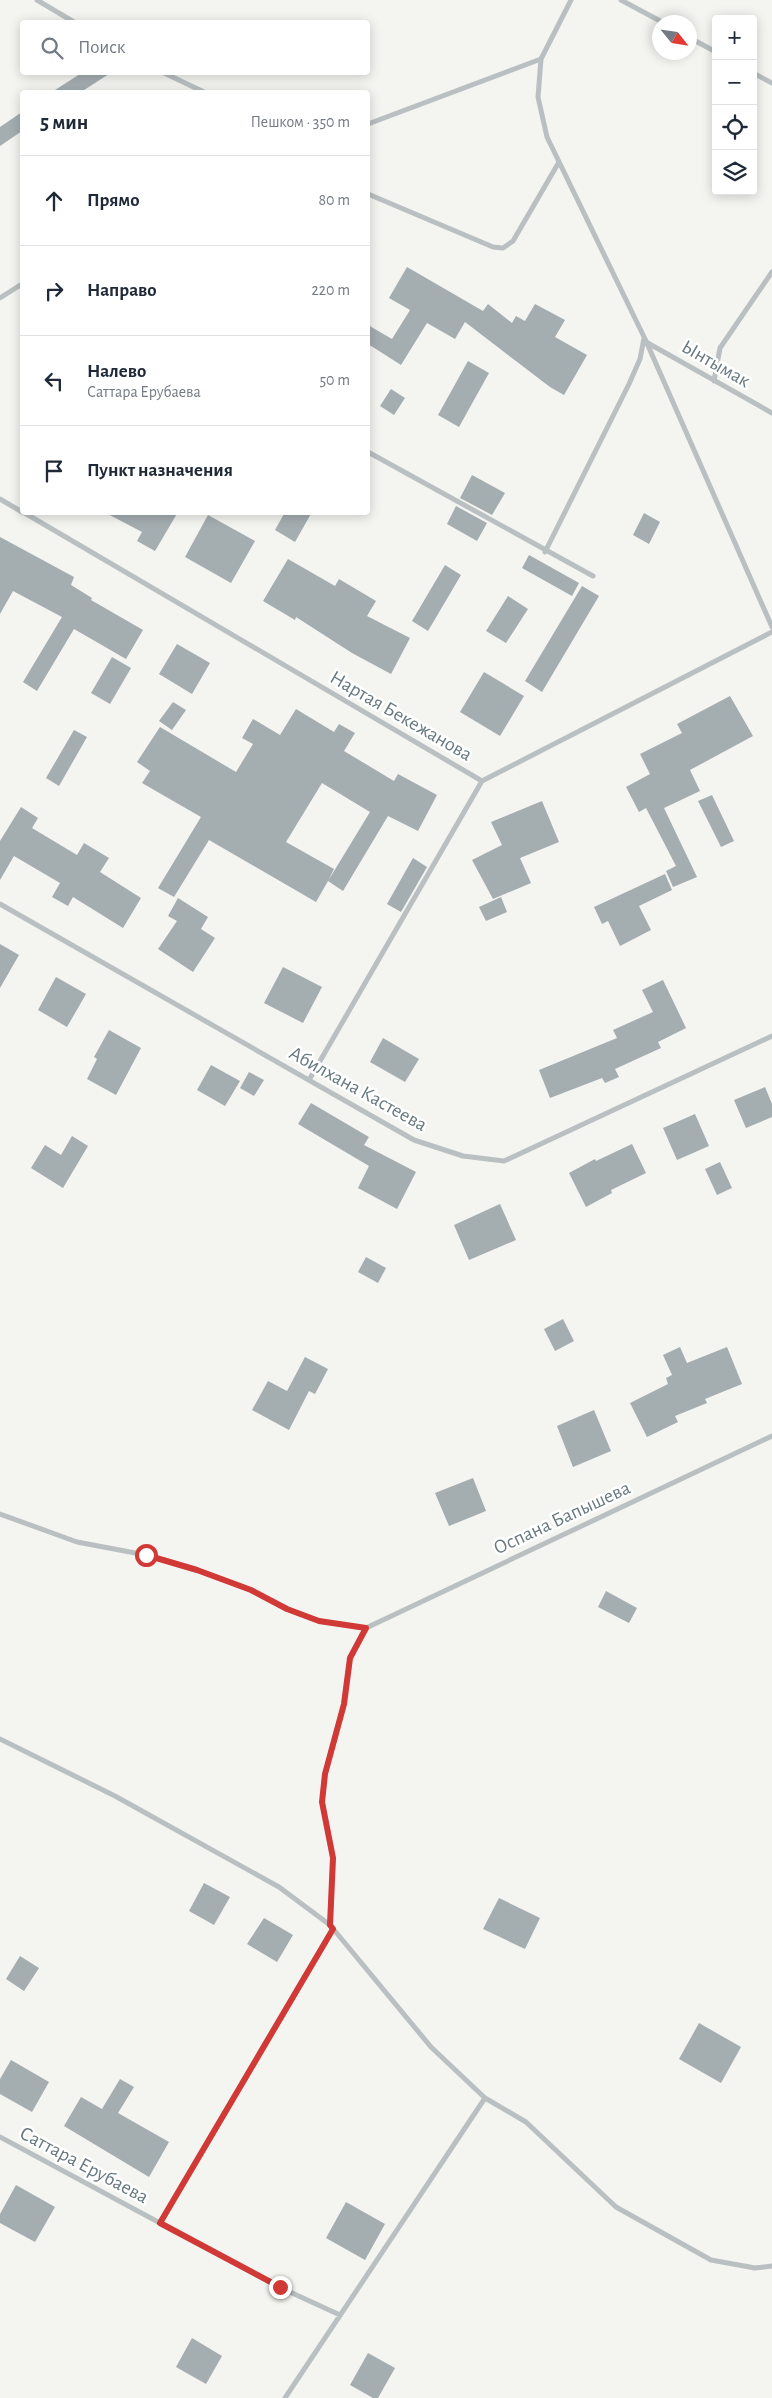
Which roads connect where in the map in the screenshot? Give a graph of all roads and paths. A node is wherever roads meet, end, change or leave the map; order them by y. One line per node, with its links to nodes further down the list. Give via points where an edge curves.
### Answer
1 (37, 0): 5 (street)
2 (571, 0): 8 (street)
3 (621, 0): 4 (street)
4 (652, 17)
5 (71, 20)
6 (697, 42): 7 (street)
7 (712, 50)
8 (541, 59): 13 (street); 14 (street, via 538,97 547,137)
9 (168, 75): 12 (street)
10 (757, 75): 11 (street)
11 (772, 83)
12 (200, 90)
13 (370, 123)
14 (559, 162): 15 (street, via 513,241 503,248 493,247); 19 (street)
15 (370, 195)
16 (772, 272): 20 (street, via 720,348)
17 (20, 285): 18 (street)
18 (0, 298)
19 (645, 340): 20 (street, Ынтымак); 26 (street, via 629,384); 28 (street)
20 (714, 381): 21 (street, Ынтымак)
21 (772, 413)
22 (370, 453): 26 (street)
23 (0, 499): 24 (street, Нартая Бекежанова)
24 (20, 510)
25 (28, 515): 30 (street, Нартая Бекежанова)
26 (545, 552): 27 (street)
27 (592, 576)
28 (772, 627)
29 (772, 632): 30 (street, Нартая Бекежанова)
30 (482, 781): 33 (street)
31 (0, 904): 33 (street, Абилхана Кастеева)
32 (772, 1036): 33 (street, Абилхана Кастеева, via 504,1162 462,1156 414,1140)
33 (309, 1080)
34 (772, 1436): 36 (street, Оспана Бапышева)
35 (0, 1514): 36 (street, via 77,1542 146,1555 197,1570 319,1621)
36 (366, 1628): 38 (street, via 350,1658 344,1704 325,1774 322,1802 333,1858)
37 (0, 1739): 38 (street, via 115,1796 271,1882)
38 (332, 1927): 39 (street, via 431,2047); 41 (street)
39 (485, 2098): 42 (street, via 526,2122 616,2207 711,2260 755,2268); 43 (street)
40 (0, 2137): 41 (street, Саттара Ерубаева)
41 (160, 2223): 43 (street, Саттара Ерубаева)
42 (772, 2266)
43 (340, 2315): 44 (street)
44 (286, 2398)

